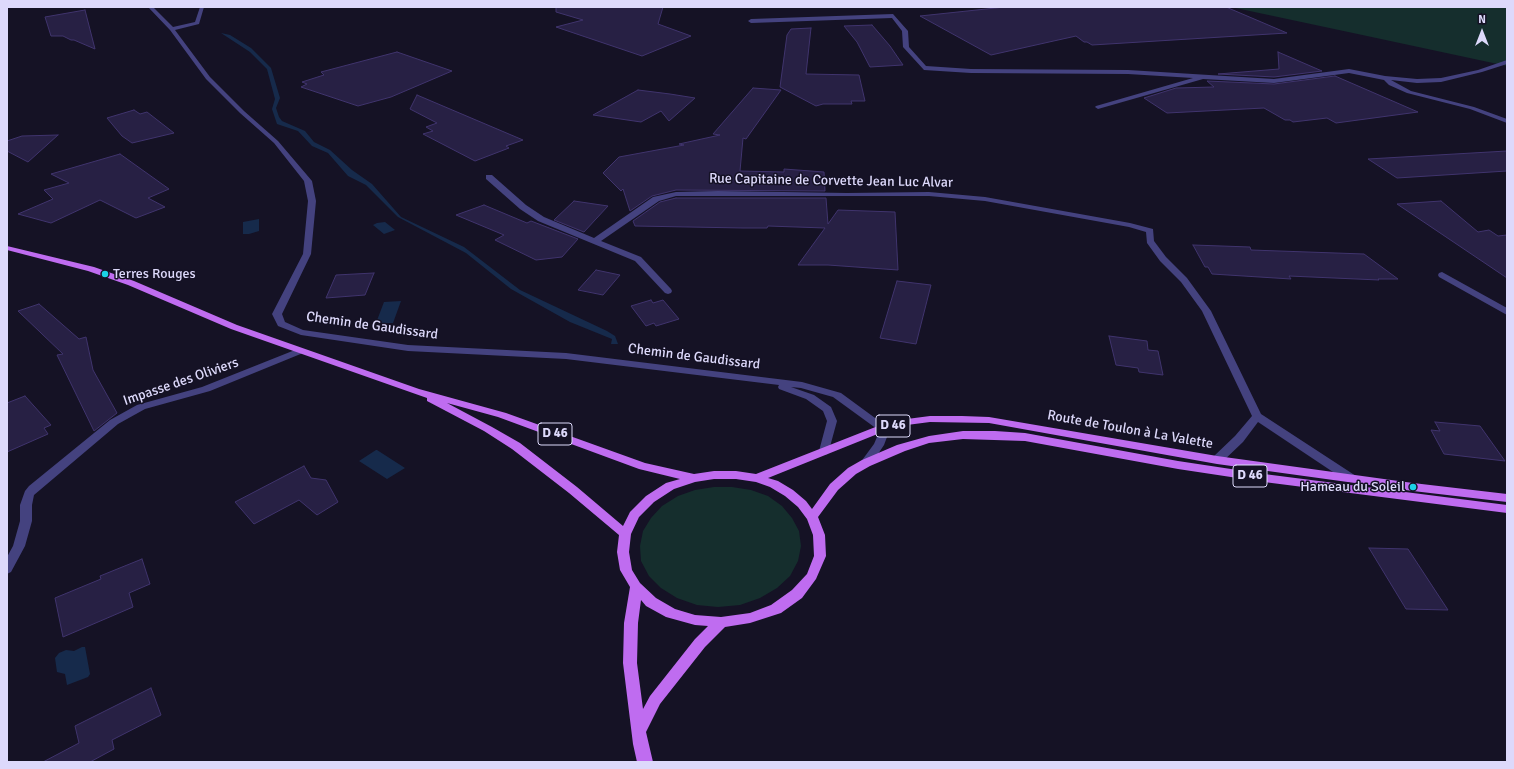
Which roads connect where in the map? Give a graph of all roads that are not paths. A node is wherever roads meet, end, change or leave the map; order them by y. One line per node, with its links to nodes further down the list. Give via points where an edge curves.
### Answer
1 (150, 7): 4 (street, Chemin de Gaudissard)
2 (202, 7): 4 (street, via 197,23)
3 (751, 21): 6 (street, via 893,16 905,31 906,47 924,68 970,71 1128,72)
4 (172, 29): 17 (street, Chemin de Gaudissard, via 208,78 276,142 308,181 312,201 306,254 277,314 281,324 301,332 408,348 566,356)
5 (1507, 62): 7 (street, via 1441,80)
6 (1203, 77): 7 (street, via 1274,81 1349,71); 8 (street)
7 (1385, 78): 9 (street, via 1391,84 1409,92 1472,108)
8 (1098, 107)
9 (1507, 121)
10 (489, 177): 11 (street, via 541,219)
11 (594, 242): 14 (street, via 638,259); 19 (street, Rue Capitaine de Corvette Jean Luc Alvar, via 656,199 676,194 929,194 985,199 1130,225 1150,231 1150,241 1158,253 1184,280 1206,311)
12 (7, 248): 16 (main road, D 46, via 120,279 234,327)
13 (1442, 275): 15 (street)
14 (668, 291)
15 (1507, 312)
16 (300, 351): 18 (main road, D 46); 31 (street, Impasse des Oliviers, via 206,389 140,407 114,422 29,494 26,521 19,546)
17 (767, 380): 20 (street, via 802,385 837,395); 21 (street, via 810,397 827,409 832,421)
18 (415, 391): 24 (main road, D 46, via 490,411 643,466); 30 (main road, D 46, via 516,446)
19 (1257, 416): 22 (street, via 1240,439); 26 (street)
20 (882, 428): 21 (main road, Route de Toulon à La Valette / D 46); 22 (main road, Route de Toulon à La Valette / D 46, via 930,419 989,420); 23 (street, via 879,445)
21 (824, 451): 25 (main road, Route de Toulon à La Valette / D 46)
22 (1217, 460): 26 (main road, Route de Toulon à La Valette / D 46)
23 (866, 463): 28 (main road, Route de Toulon à La Valette / D 46, via 900,448 929,440 962,435 1025,437 1264,478); 29 (main road, Route de Toulon à La Valette / D 46, via 834,487)
24 (694, 478): 25 (main road, via 736,475); 30 (main road, via 670,486 650,499 634,515)
25 (756, 478): 29 (main road, via 789,493)
26 (1352, 479): 27 (main road, Route de Toulon à La Valette / D 46)
27 (1507, 498)
28 (1507, 509)
29 (812, 517): 33 (main road, via 819,535 820,556 812,576 798,594 776,608 750,618)
30 (625, 534): 32 (main road, via 623,552 626,570)
31 (7, 569)
32 (636, 587): 33 (main road, via 651,602 671,613 695,620); 34 (main road, via 631,623 630,663)
33 (721, 622): 34 (main road, via 700,643 655,700)
34 (639, 730): 35 (main road, via 641,752)
35 (645, 762)

